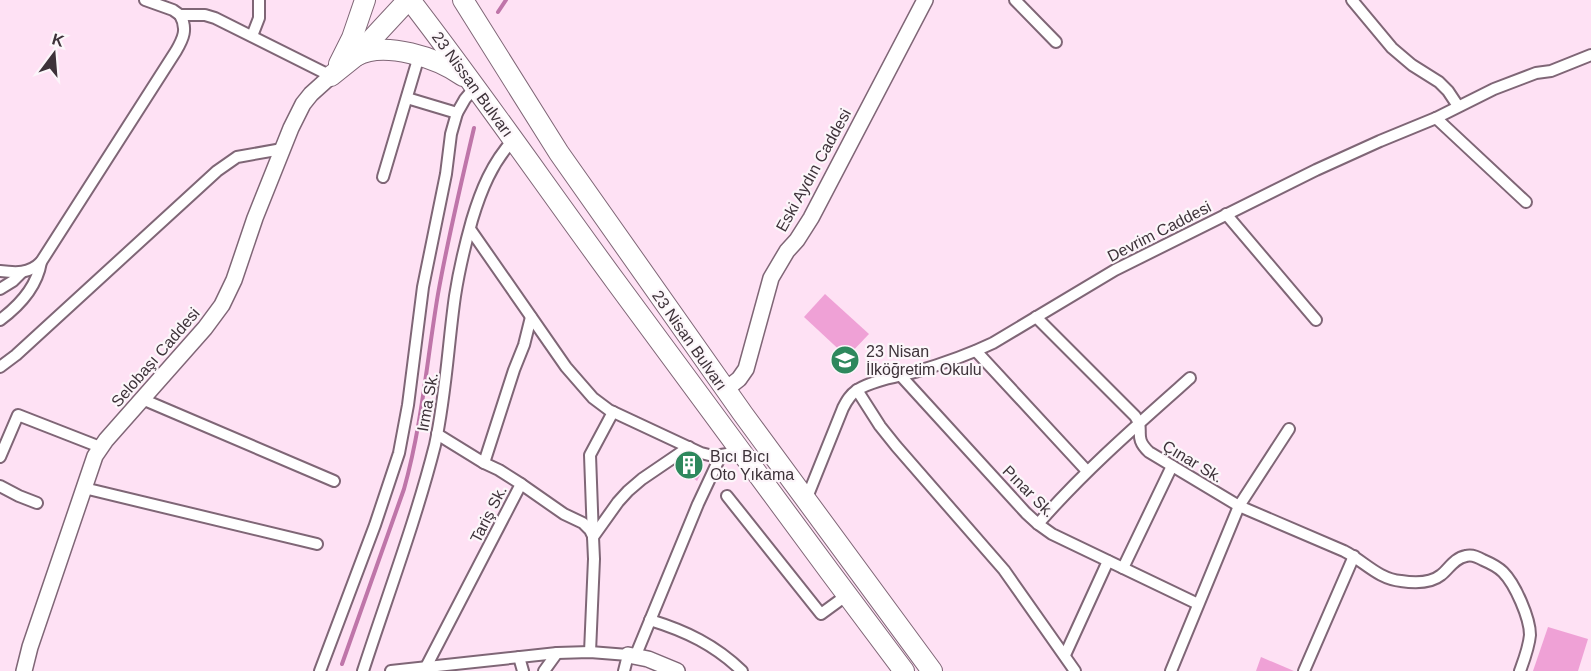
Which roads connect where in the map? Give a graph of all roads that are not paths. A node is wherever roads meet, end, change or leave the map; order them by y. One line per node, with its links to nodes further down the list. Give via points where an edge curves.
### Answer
1 (145, 0): 10 (street)
2 (259, 0): 11 (street, via 259,18)
3 (365, 0): 13 (highway)
4 (374, 0): 13 (highway)
5 (409, 0): 13 (highway); 17 (highway, 23 Nissan Bulvarı)
6 (463, 0): 41 (highway, 23 Nisan Bulvarı, via 559,153)
7 (925, 0): 41 (street, Eski Aydın Caddesi, via 811,218 775,271 748,363 739,379)
8 (1015, 0): 12 (street)
9 (1352, 0): 19 (street, via 1392,48 1439,82)
10 (180, 15): 11 (street, via 205,15); 29 (street, via 184,21 182,40)
11 (252, 36): 16 (street)
12 (1056, 42)
13 (352, 53): 15 (highway, via 379,49); 16 (highway)
14 (1591, 55): 19 (street, Devrim Caddesi)
15 (419, 56): 17 (highway, via 449,67); 18 (street)
16 (331, 76): 23 (street, Selobaşı Caddesi, via 303,104)
17 (476, 86): 20 (street); 22 (highway, 23 Nissan Bulvarı)
18 (407, 98): 20 (street); 25 (street)
19 (1458, 106): 21 (street, Devrim Caddesi)
20 (457, 113): 80 (street, via 424,278 399,453)
21 (1436, 118): 26 (street); 27 (street, Devrim Caddesi)
22 (513, 140): 24 (highway, 23 Nissan Bulvarı); 28 (street, Irma Sk., via 488,176)
23 (282, 149): 38 (street, via 246,154 224,165); 43 (street, Selobaşı Caddesi, via 222,305)
24 (534, 170): 50 (highway, 23 Nisan Bulvarı)
25 (383, 177)
26 (1526, 202)
27 (1226, 214): 34 (street, Devrim Caddesi, via 1115,270); 36 (street)
28 (470, 229): 33 (street); 47 (street, Irma Sk., via 455,295)
29 (41, 262): 31 (street); 35 (street, via 28,292)
30 (0, 271): 31 (street)
31 (22, 272): 32 (street)
32 (0, 289)
33 (531, 317): 44 (street, via 578,382); 52 (street, Tariş Sk.)
34 (1035, 317): 37 (street, Devrim Caddesi); 45 (street, Çınar Sk.)
35 (0, 320)
36 (1316, 320)
37 (976, 351): 39 (street, Devrim Caddesi); 54 (street)
38 (0, 367)
39 (901, 376): 42 (street, Devrim Caddesi); 63 (street, Pınar Sk.)
40 (1190, 378): 45 (street)
41 (725, 390): 60 (highway, 23 Nisan Bulvarı)
42 (857, 390): 60 (street, via 843,408); 74 (street, via 896,446 1004,570)
43 (142, 399): 48 (street, Selobaşı Caddesi); 55 (street)
44 (613, 412): 49 (street); 64 (street, via 590,455)
45 (1139, 423): 53 (street, Çınar Sk., via 1142,445); 54 (street)
46 (1289, 429): 62 (street)
47 (437, 434): 52 (street); 81 (street, Irma Sk.)
48 (100, 447): 51 (street, via 18,416); 58 (street, Selobaşı Caddesi)
49 (688, 447): 50 (street, via 709,455); 64 (street, via 628,491)
50 (729, 452): 69 (highway, 23 Nisan Bulvarı); 71 (street, via 698,504)
51 (0, 457)
52 (484, 464): 56 (street, Tariş Sk.)
53 (1172, 466): 62 (street, Çınar Sk.); 68 (street)
54 (1087, 471): 63 (street)
55 (334, 481)
56 (521, 484): 64 (street, via 583,523); 77 (street, Tariş Sk.)
57 (0, 486): 61 (street)
58 (84, 488): 65 (street); 79 (street, Selobaşı Caddesi)
59 (727, 496): 69 (street, via 820,614)
60 (806, 500): 88 (highway, 23 Nisan Bulvarı)
61 (38, 503)
62 (1239, 506): 66 (street, Çınar Sk.); 70 (street)
63 (1038, 524): 67 (street, Pınar Sk.)
64 (593, 537): 72 (street)
65 (317, 544)
66 (1354, 556): 91 (street); 92 (street, Çınar Sk., via 1383,577 1398,581 1434,580 1453,562 1470,555 1502,570 1511,582 1530,633)
67 (1108, 561): 68 (street, Pınar Sk.); 74 (street)
68 (1123, 568): 70 (street, Pınar Sk.)
69 (847, 595): 87 (highway, 23 Nisan Bulvarı)
70 (1198, 604): 90 (street)
71 (650, 620): 75 (street); 86 (street, via 701,640)
72 (590, 652): 73 (street); 75 (street)
73 (557, 653): 76 (street); 84 (street)
74 (1065, 655): 89 (street)
75 (632, 656): 78 (street); 85 (street)
76 (519, 657): 77 (street); 83 (street)
77 (426, 667): 82 (street)
78 (672, 670)
79 (24, 671)
80 (320, 671)
81 (363, 671)
82 (391, 671)
83 (523, 671)
84 (544, 671)
85 (624, 671)
86 (742, 671)
87 (902, 671)
88 (932, 671)
89 (1076, 671)
90 (1171, 671)
91 (1304, 671)
92 (1520, 671)

